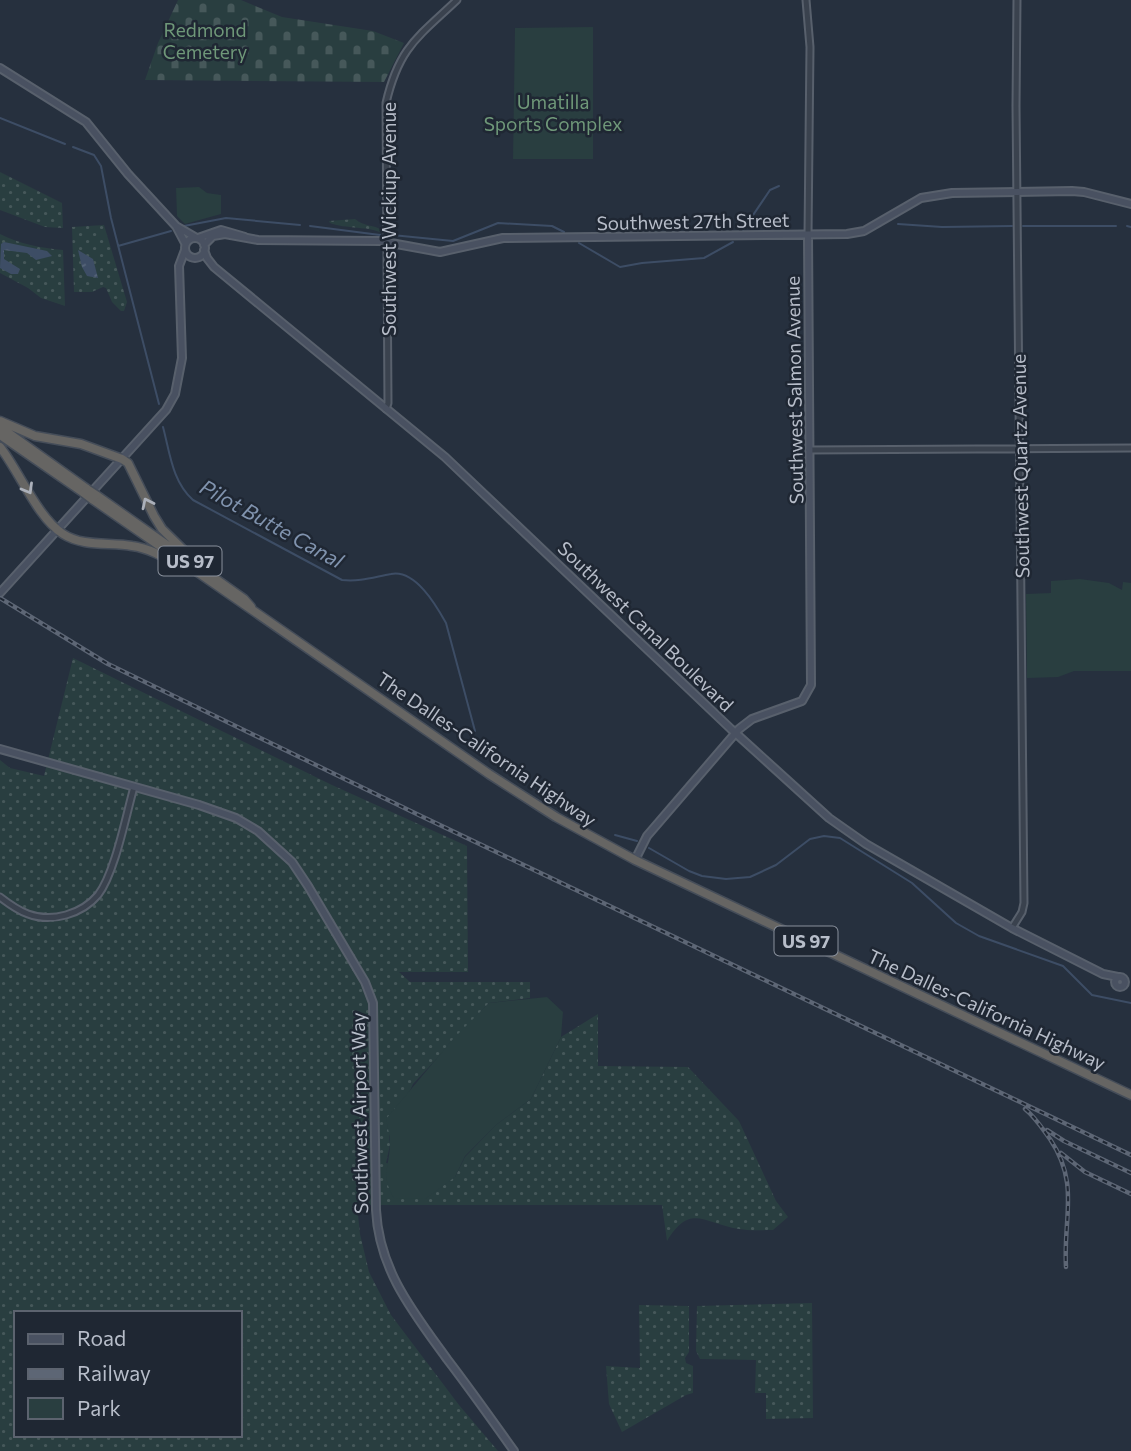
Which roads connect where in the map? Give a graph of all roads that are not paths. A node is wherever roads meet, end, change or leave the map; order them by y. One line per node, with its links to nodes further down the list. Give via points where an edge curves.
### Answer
1 (457, 0): 11 (street, Southwest Wickiup Avenue, via 417,35 402,58 386,103)
2 (806, 0): 8 (street, Southwest Salmon Avenue, via 810,47)
3 (1017, 0): 5 (street, Southwest Quartz Avenue)
4 (0, 68): 7 (main road, via 86,122)
5 (1018, 192): 6 (main road, Southwest 27th Street, via 1084,192); 8 (main road, Southwest 27th Street, via 921,198 864,231); 23 (street, Southwest Quartz Avenue)
6 (1131, 204)
7 (176, 226): 9 (main road); 12 (main road)
8 (808, 234): 11 (main road, Southwest 27th Street, via 503,238 440,252); 24 (main road, Southwest Salmon Avenue)
9 (196, 238): 10 (main road, Southwest 27th Street, via 221,230); 12 (main road); 13 (main road, Southwest Canal Boulevard)
10 (247, 238): 11 (main road, Southwest 27th Street); 13 (main road, Southwest 27th Street, via 219,234)
11 (387, 243): 17 (street, Southwest Wickiup Avenue)
12 (185, 247): 14 (main road); 16 (main road)
13 (204, 248): 14 (main road); 15 (main road, Southwest Canal Boulevard)
14 (194, 257): 15 (main road); 16 (main road)
15 (214, 267): 17 (main road, Southwest Canal Boulevard)
16 (180, 269): 25 (main road, via 182,358 175,394)
17 (386, 410): 33 (main road, Southwest Canal Boulevard, via 445,457)
18 (0, 421): 25 (highway, via 35,436 81,444)
19 (0, 427): 26 (highway, The Dalles-California Highway / US 97)
20 (0, 435): 26 (highway, The Dalles-California Highway / US 97)
21 (0, 447): 28 (highway, one-way to 28, via 36,504)
22 (1131, 448): 23 (street)
23 (1020, 449): 24 (street); 38 (street, Southwest Quartz Avenue, via 1024,903)
24 (809, 450): 33 (main road, Southwest Salmon Avenue, via 809,691 802,701 752,719)
25 (122, 458): 28 (main road); 29 (highway, one-way to 25, via 162,529)
26 (86, 491): 27 (highway, The Dalles-California Highway / US 97, bridge)
27 (94, 497): 29 (highway, The Dalles-California Highway / US 97); 31 (highway, The Dalles-California Highway / US 97)
28 (58, 529): 30 (main road); 31 (highway, via 83,541 147,549)
29 (207, 573): 32 (highway, The Dalles-California Highway / US 97)
30 (0, 593)
31 (230, 596): 32 (highway, The Dalles-California Highway / US 97)
32 (253, 609): 36 (highway, The Dalles-California Highway / US 97, via 523,796)
33 (736, 733): 36 (main road, via 647,836); 38 (main road, Southwest Canal Boulevard, via 841,828)
34 (0, 749): 35 (main road, Southwest Airport Way)
35 (134, 786): 37 (street, via 111,867 99,894 82,909 62,916 31,915); 41 (main road, Southwest Airport Way, via 236,818 258,831 292,862 355,962 373,1003 375,1202 384,1256 407,1303)
36 (635, 860): 40 (highway, The Dalles-California Highway / US 97)
37 (0, 897)
38 (1012, 928): 39 (main road, Southwest Canal Boulevard, via 1116,980 1118,987)
39 (1127, 986)
40 (1131, 1094)
41 (514, 1451)

